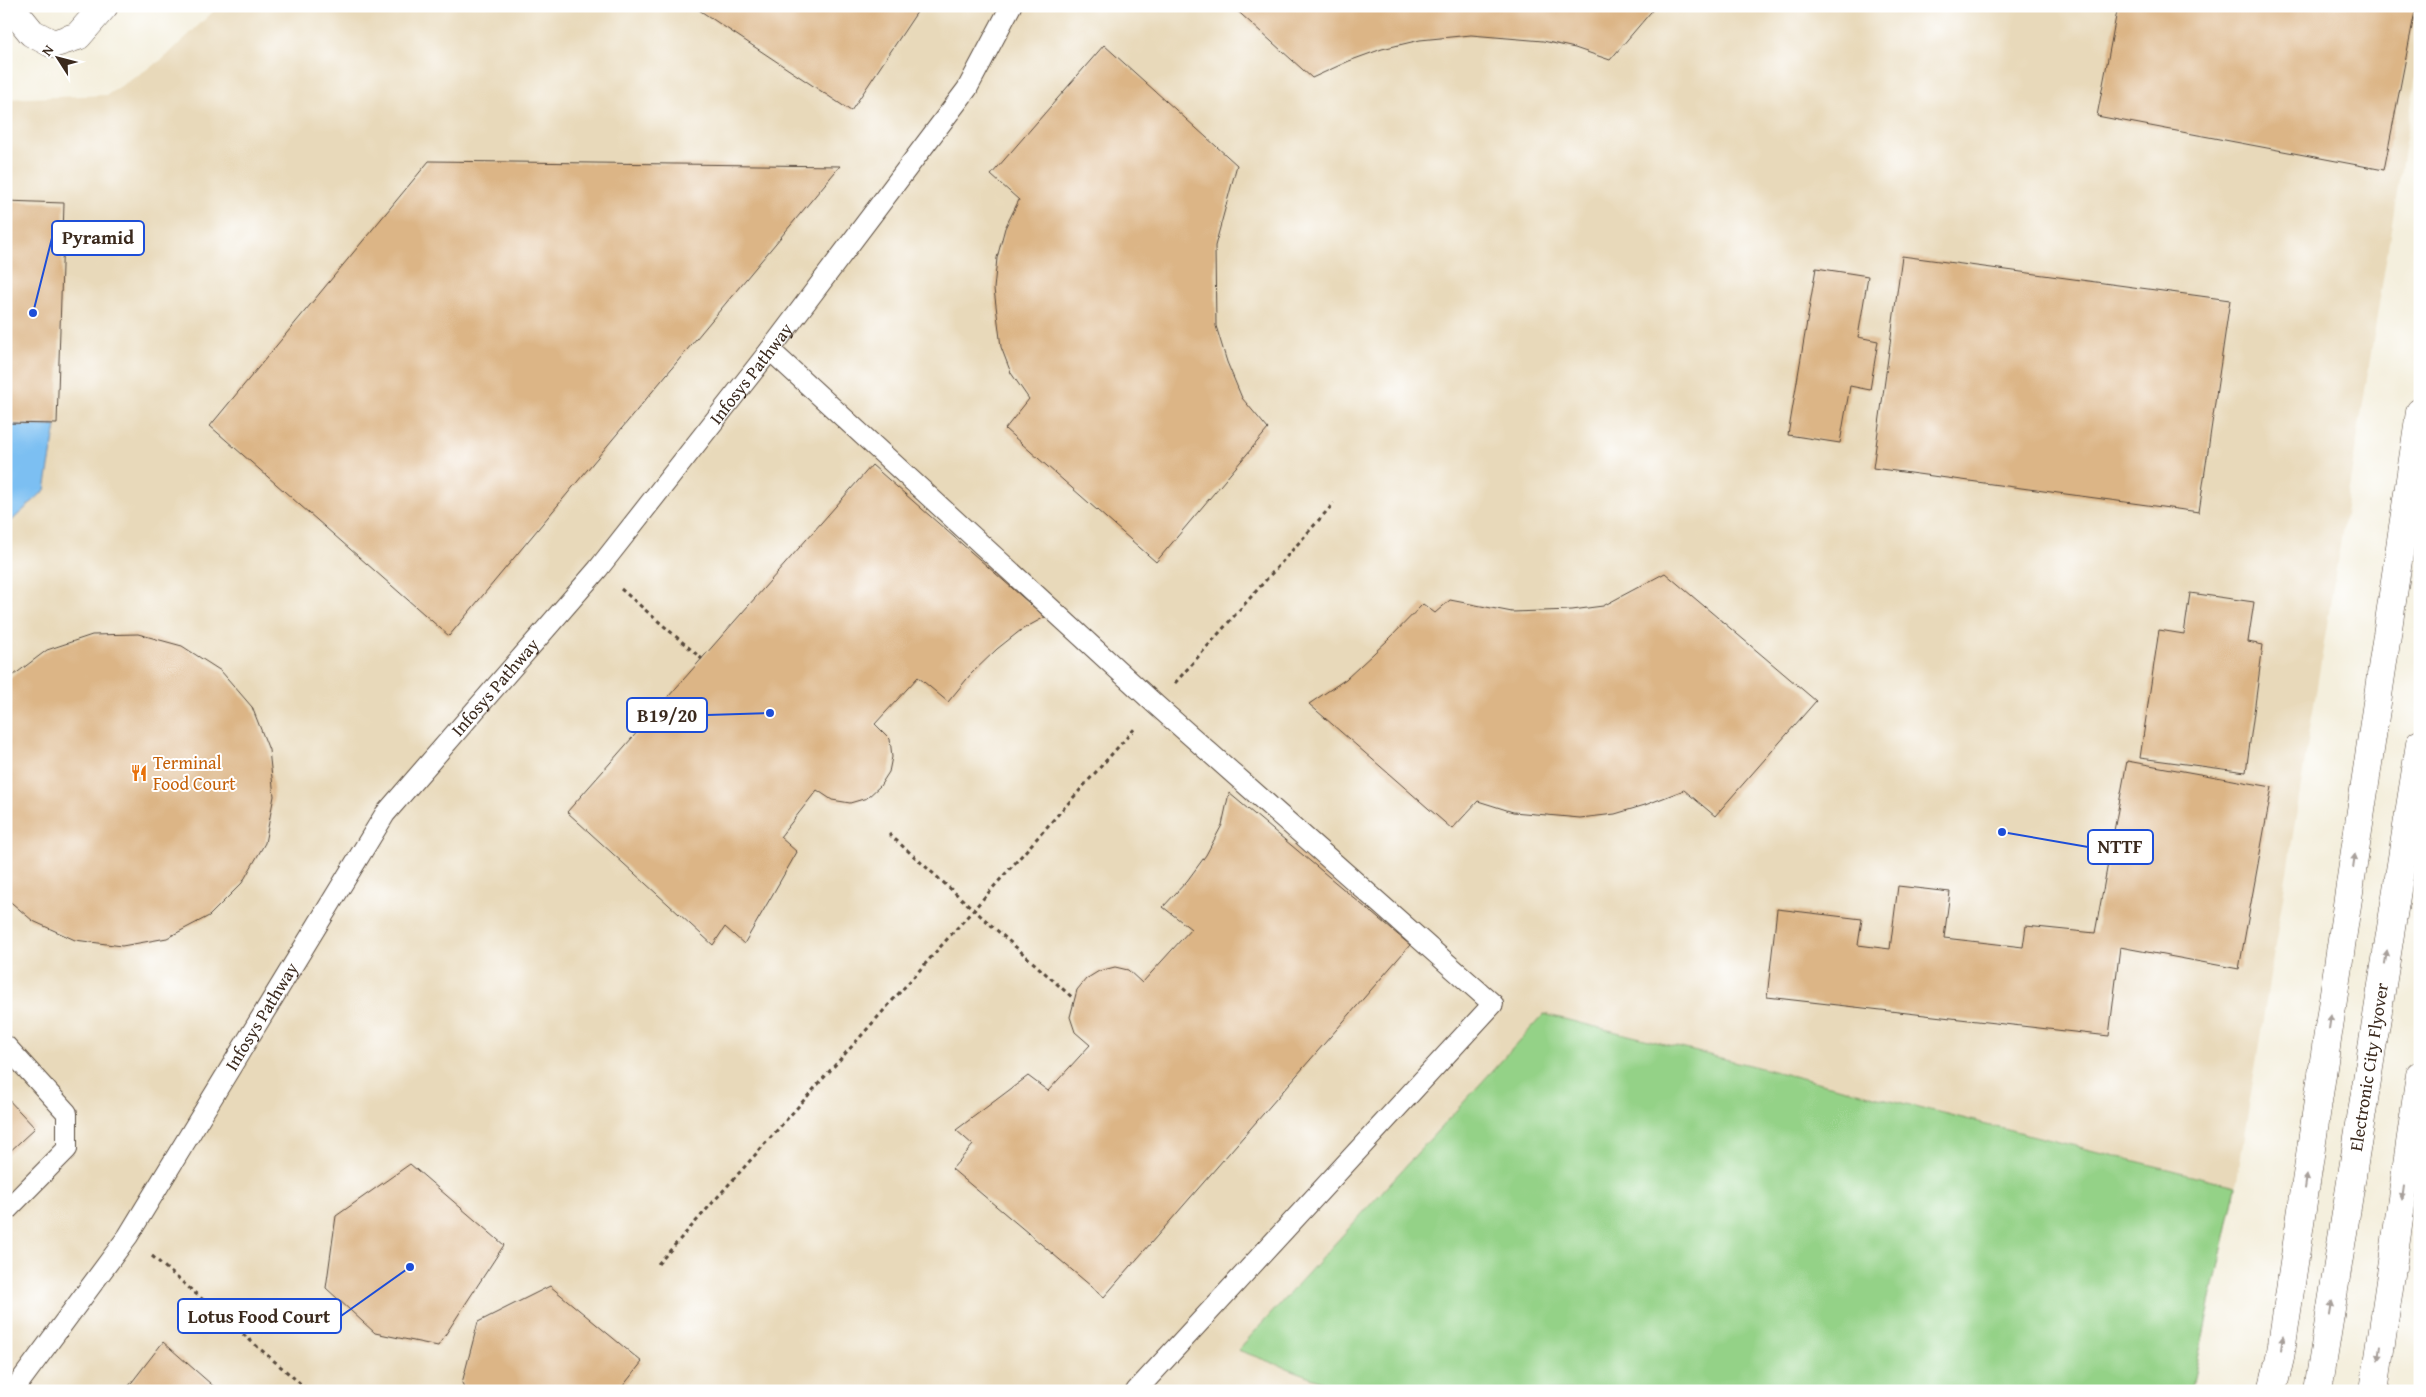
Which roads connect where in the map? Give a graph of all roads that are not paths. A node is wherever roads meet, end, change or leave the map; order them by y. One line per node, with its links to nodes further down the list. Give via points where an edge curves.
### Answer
1 (10, 6): 2 (main road, via 32,33 53,44 78,36)
2 (104, 6)
3 (1011, 6): 4 (lane, Infosys Pathway, via 967,89)
4 (770, 350): 10 (lane, Infosys Pathway, via 598,569 385,814 128,1236); 11 (lane, via 1156,704 1493,1004)
5 (2420, 412): 12 (main road, one-way to 5, via 2280,1358)
6 (2420, 744): 13 (main road, Electronic City Flyover, one-way to 6)
7 (6, 1046): 9 (lane, via 67,1112 67,1149)
8 (2420, 1075): 14 (main road, one-way to 14)
9 (6, 1211)
10 (14, 1382)
11 (1136, 1391)
12 (2272, 1391)
13 (2318, 1391)
14 (2374, 1391)

